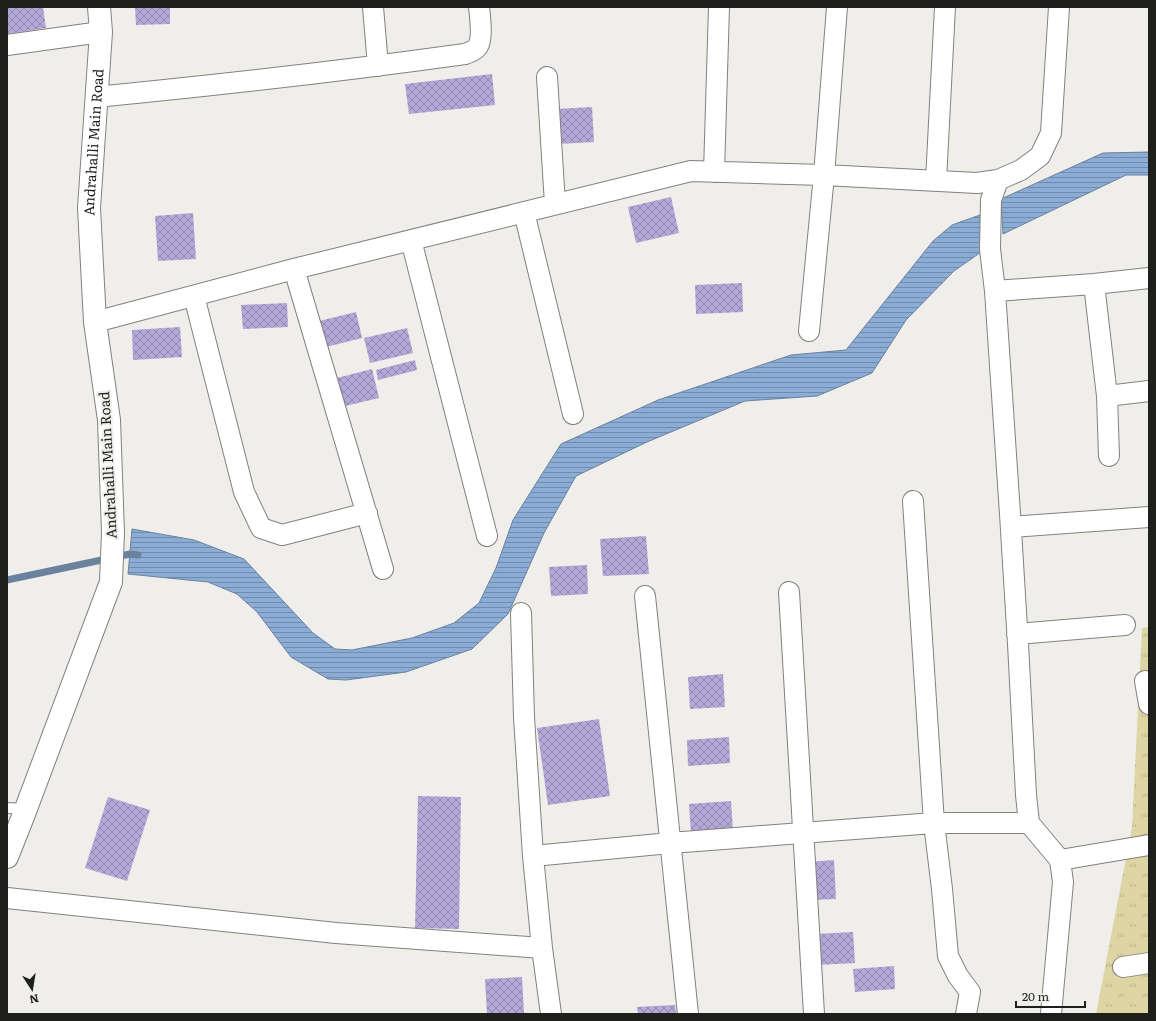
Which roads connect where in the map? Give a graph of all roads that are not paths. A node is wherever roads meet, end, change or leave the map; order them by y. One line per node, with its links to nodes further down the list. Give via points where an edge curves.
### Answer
1 (99, 7): 8 (main road, Andrahalli Main Road)
2 (373, 7): 10 (street)
3 (479, 7): 10 (street, via 479,45 474,50 465,54)
4 (719, 7): 13 (street)
5 (837, 7): 14 (street)
6 (945, 7): 16 (street)
7 (1059, 7): 15 (street, via 1051,133 1040,156 1021,170)
8 (101, 32): 9 (street); 12 (main road, Andrahalli Main Road)
9 (7, 45)
10 (378, 66): 12 (street)
11 (547, 77): 17 (street)
12 (96, 97): 25 (main road, Andrahalli Main Road, via 89,208)
13 (714, 172): 14 (street); 17 (street, via 691,171)
14 (824, 176): 16 (street); 26 (street)
15 (998, 180): 16 (street, via 976,183); 23 (street, via 991,200 990,249)
16 (936, 181)
17 (555, 204): 18 (street)
18 (524, 212): 19 (street); 29 (street)
19 (411, 240): 20 (street); 35 (street)
20 (294, 269): 24 (street); 32 (street)
21 (1149, 278): 22 (street)
22 (1094, 284): 23 (street); 28 (street)
23 (995, 291): 34 (street)
24 (194, 296): 25 (street); 32 (street, via 244,492 261,528 282,535)
25 (95, 322): 44 (main road, Andrahalli Main Road, via 109,420 113,533 111,582)
26 (809, 331)
27 (1149, 391): 28 (street)
28 (1107, 396): 30 (street)
29 (573, 414)
30 (1109, 456)
31 (913, 501): 45 (street)
32 (366, 513): 36 (street)
33 (1149, 517): 34 (street)
34 (1011, 527): 41 (street)
35 (487, 536)
36 (383, 569)
37 (789, 592): 47 (street)
38 (644, 596): 48 (street)
39 (521, 613): 50 (street, via 524,717)
40 (1125, 625): 41 (street)
41 (1017, 634): 46 (street)
42 (1145, 681): 43 (street)
43 (1149, 704)
44 (17, 809): 51 (main road, Andrahalli Main Road)
45 (934, 823): 46 (street); 47 (street); 60 (street, via 948,956 970,992)
46 (1029, 823): 52 (street)
47 (803, 833): 48 (street); 59 (street)
48 (670, 843): 50 (street); 58 (street)
49 (1149, 845): 52 (street)
50 (533, 856): 54 (street)
51 (7, 857)
52 (1060, 860): 61 (street, via 1063,882)
53 (7, 898): 54 (street, via 336,933)
54 (542, 948): 57 (street)
55 (1149, 963): 56 (street)
56 (1123, 967)
57 (551, 1014)
58 (688, 1014)
59 (814, 1014)
60 (966, 1014)
61 (1051, 1014)

